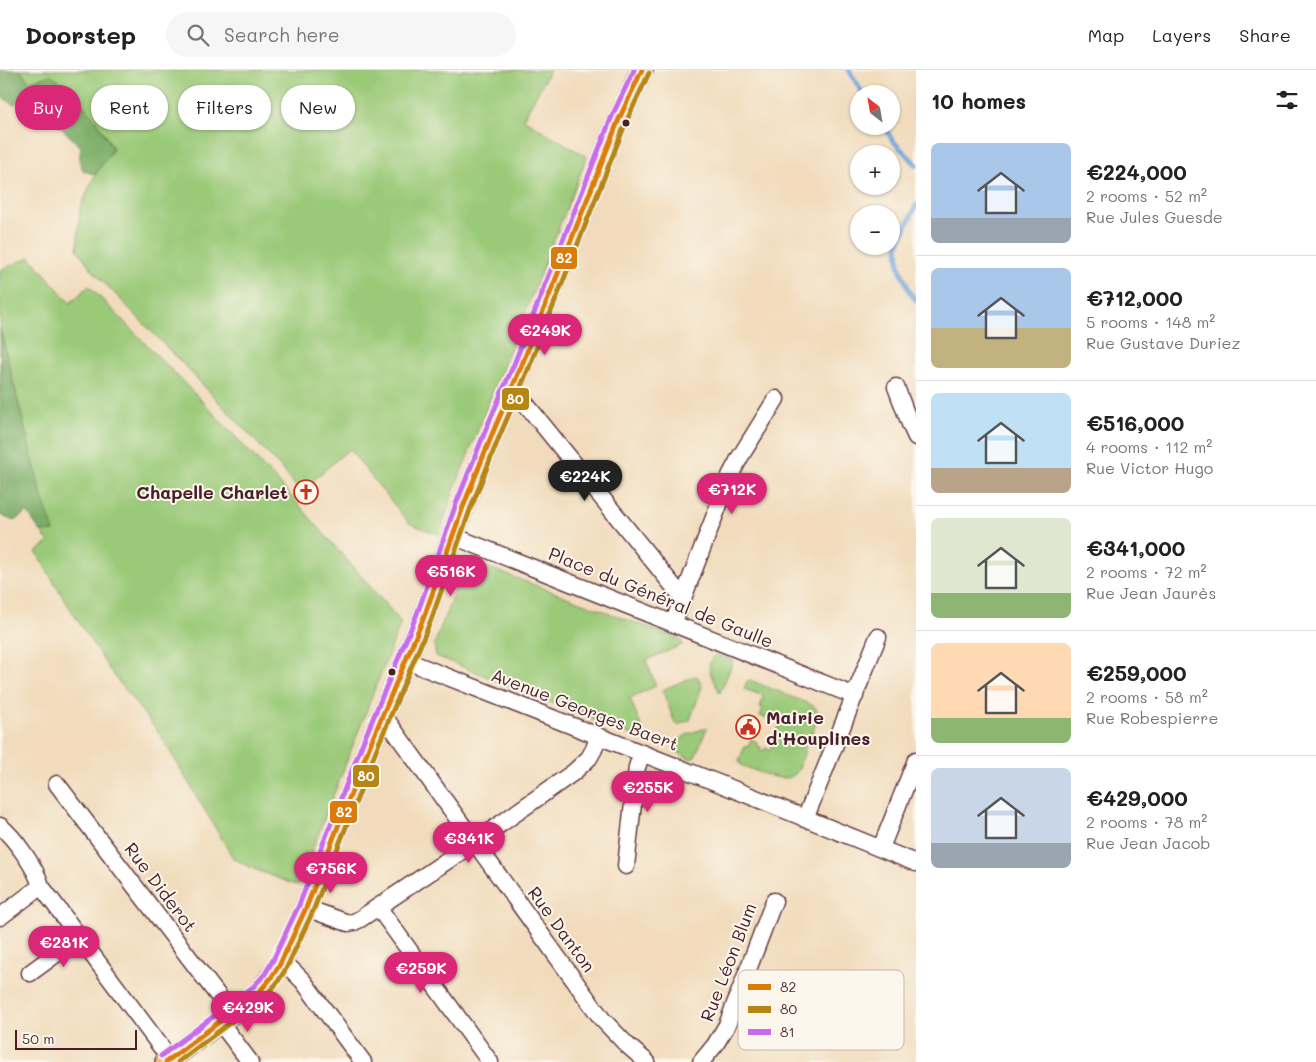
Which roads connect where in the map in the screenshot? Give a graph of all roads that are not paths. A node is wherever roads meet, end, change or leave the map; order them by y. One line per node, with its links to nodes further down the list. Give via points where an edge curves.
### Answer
1 (642, 70): 2 (main road, via 619,119)
2 (512, 387): 6 (main road); 7 (street)
3 (896, 387): 5 (street)
4 (776, 399): 7 (street, via 730,476)
5 (916, 436)
6 (453, 536): 8 (street, Place du Général de Gaulle); 10 (main road)
7 (683, 598): 8 (street)
8 (674, 624): 11 (street, Place du Général de Gaulle)
9 (878, 637): 11 (street)
10 (406, 661): 12 (main road); 13 (street, Avenue Georges Baert)
11 (855, 696): 17 (street)
12 (383, 715): 19 (street, Rue Danton); 25 (main road)
13 (598, 736): 14 (street, Avenue Georges Baert); 19 (street, via 590,758 583,765)
14 (642, 753): 17 (street, Avenue Georges Baert); 22 (street, via 637,767)
15 (916, 760): 20 (street)
16 (58, 784): 33 (street, Rue Diderot)
17 (805, 819): 20 (street, Avenue Georges Baert)
18 (0, 826): 23 (street, via 8,832 35,870)
19 (474, 842): 26 (street); 38 (street, Rue Danton, via 602,1019)
20 (881, 848): 21 (street, Avenue Georges Baert)
21 (916, 863)
22 (626, 866)
23 (41, 886): 27 (street); 28 (street)
24 (774, 901): 30 (street, Rue Léon Blum)
25 (306, 908): 26 (street, via 348,923 360,920); 29 (main road)
26 (378, 908): 37 (street)
27 (0, 916)
28 (79, 937): 31 (street); 34 (street)
29 (280, 964): 33 (main road, via 259,992); 36 (street, via 303,980)
30 (748, 970)
31 (30, 974)
32 (738, 996): 39 (street, Rue Léon Blum, via 727,1025)
33 (226, 1018): 34 (main road); 35 (street, Rue Diderot)
34 (168, 1061)
35 (250, 1062)
36 (363, 1062)
37 (490, 1062)
38 (647, 1062)
39 (701, 1062)

